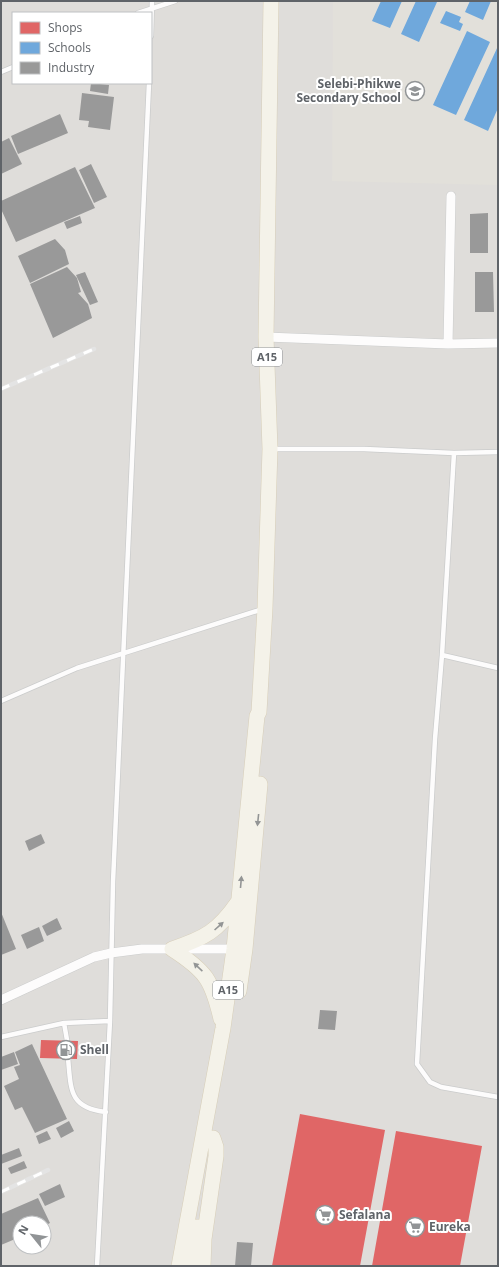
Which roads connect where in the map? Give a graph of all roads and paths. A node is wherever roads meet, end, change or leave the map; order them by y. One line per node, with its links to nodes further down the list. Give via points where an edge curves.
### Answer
1 (152, 1): 4 (lane)
2 (175, 1): 4 (lane)
3 (271, 1): 11 (main road, A15)
4 (152, 8): 5 (lane); 6 (lane)
5 (141, 12)
6 (152, 12)
7 (12, 67): 8 (lane)
8 (1, 72)
9 (149, 84): 18 (lane)
10 (451, 196): 13 (street)
11 (266, 337): 13 (street); 14 (main road, A15)
12 (498, 343): 13 (street)
13 (448, 344)
14 (270, 449): 16 (lane, via 364,449); 17 (main road, A15)
15 (498, 452): 16 (lane)
16 (454, 453): 19 (lane)
17 (265, 608): 18 (lane); 22 (main road, A15)
18 (125, 652): 21 (lane, via 77,668); 26 (lane)
19 (442, 655): 20 (lane); 34 (lane, via 416,1064 430,1082 441,1087)
20 (498, 668)
21 (1, 701)
22 (259, 712): 23 (main road, A15, one-way to 22); 25 (main road, A15, one-way to 25, via 259,810)
23 (239, 901): 24 (main road, one-way to 23, via 200,938 223,924); 25 (main road, A15)
24 (172, 949): 25 (street); 26 (street); 30 (main road, one-way to 24, via 214,990 207,977 198,966)
25 (239, 949): 30 (main road, A15); 36 (main road, A15, via 232,1038)
26 (111, 953): 27 (street, via 94,957); 28 (lane)
27 (1, 1000)
28 (110, 1021): 29 (lane); 35 (lane)
29 (64, 1023): 31 (lane); 32 (lane)
30 (223, 1028): 38 (main road, A15)
31 (1, 1037)
32 (67, 1040)
33 (68, 1058): 35 (lane, via 71,1090 75,1099 92,1110)
34 (498, 1097)
35 (106, 1112): 37 (lane)
36 (213, 1138): 39 (main road, A15); 40 (main road, via 216,1156 204,1239)
37 (97, 1266)
38 (180, 1266)
39 (190, 1266)
40 (203, 1266)

